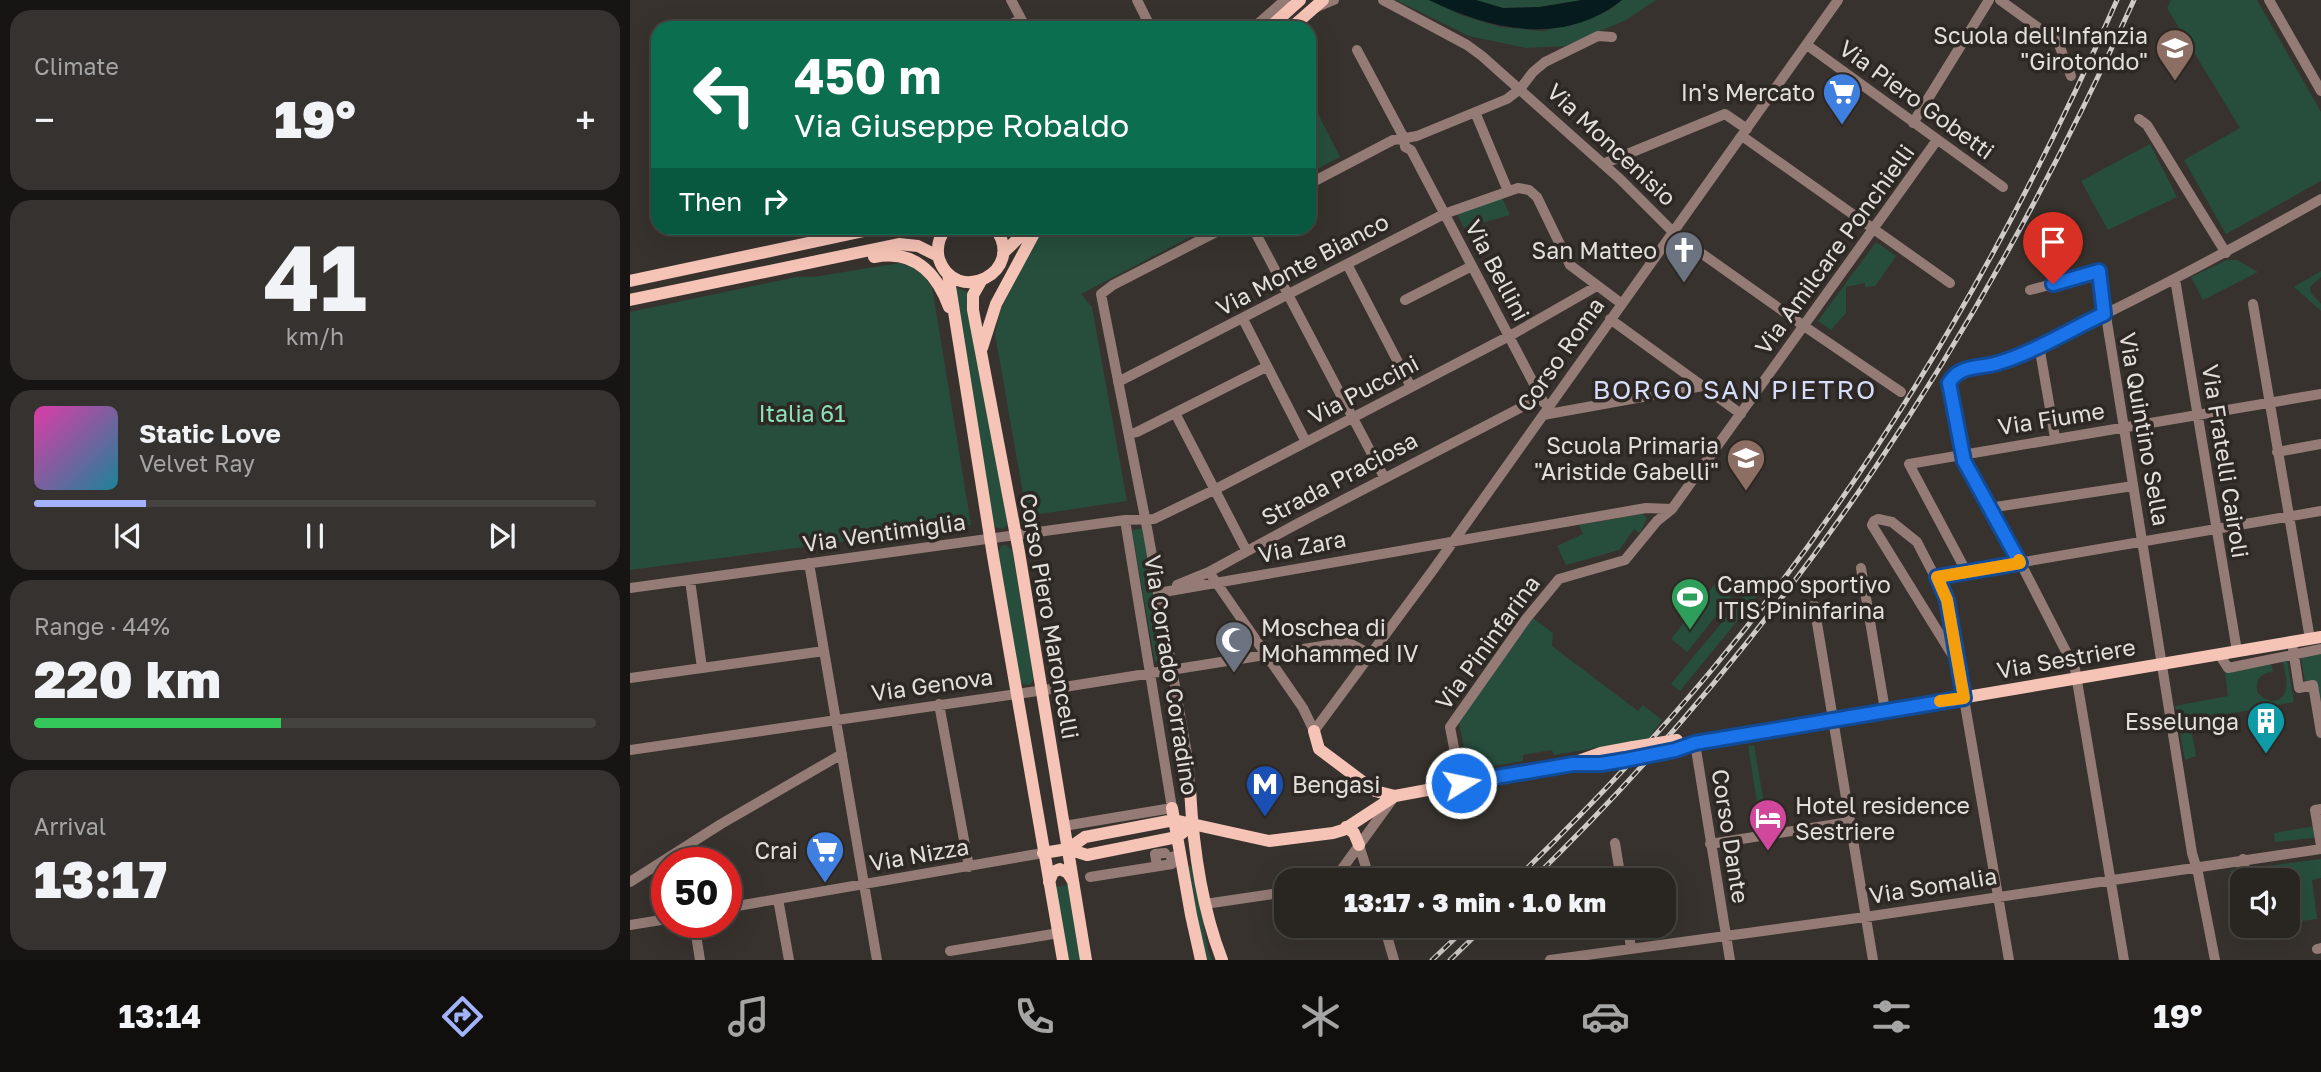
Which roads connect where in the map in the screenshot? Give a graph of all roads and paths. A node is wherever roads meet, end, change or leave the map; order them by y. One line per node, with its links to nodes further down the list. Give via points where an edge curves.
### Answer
1 (1011, 0): 13 (street)
2 (1137, 0): 14 (street)
3 (1285, 0): 15 (street)
4 (1300, 0): 16 (main road)
5 (1323, 0): 12 (main road)
6 (1334, 0): 12 (street)
7 (1383, 0): 22 (street, Via Moncenisio, via 1466,45)
8 (1838, 0): 19 (street, Corso Roma)
9 (1989, 0): 26 (street, Via Amilcare Ponchielli)
10 (2000, 0): 21 (street, via 2058,42)
11 (2269, 0): 23 (street)
12 (1312, 10): 17 (main road)
13 (1023, 21)
14 (1148, 21)
15 (1261, 21)
16 (1277, 21)
17 (1299, 21)
18 (1612, 37): 22 (street, Via Moncenisio, via 1598,36 1545,62)
19 (1807, 45): 26 (street, Via Piero Gobetti); 27 (street, Corso Roma)
20 (1357, 50): 29 (street, Via Bellini)
21 (2071, 76)
22 (1520, 89): 24 (street); 30 (street, Via Moncenisio)
23 (2321, 91)
24 (1475, 112): 29 (street); 33 (street)
25 (2138, 118): 46 (street, via 2147,125)
26 (1913, 122): 28 (street, Via Piero Gobetti)
27 (1744, 133): 30 (street, via 1725,114); 36 (street); 37 (street, Corso Roma)
28 (1937, 140): 32 (street, Via Piero Gobetti); 36 (street, Via Amilcare Ponchielli)
29 (1407, 143): 31 (street, via 1393,140); 35 (street, Via Bellini)
30 (1602, 164): 37 (street, Via Moncenisio)
31 (1316, 180)
32 (2003, 187)
33 (1508, 191): 35 (street, Via Monte Bianco); 56 (street, via 1525,189 1537,197 1570,265)
34 (2321, 199): 46 (street)
35 (1444, 214): 49 (street, Via Monte Bianco); 50 (street, Via Bellini)
36 (1873, 230): 55 (street); 67 (street, Via Amilcare Ponchielli)
37 (1674, 231): 61 (street, Corso Roma); 67 (street, Via Moncenisio)
38 (845, 235): 53 (main road)
39 (942, 235): 47 (main road)
40 (999, 235): 45 (main road)
41 (1022, 235): 45 (main road)
42 (1033, 235): 70 (main road, via 996,304)
43 (1210, 235): 72 (street, Via Corrado Corradino, via 1101,294)
44 (1257, 235): 58 (street)
45 (1003, 253): 54 (main road, via 995,271)
46 (2226, 253): 52 (street)
47 (938, 256): 48 (main road, via 918,246 898,244); 51 (main road)
48 (804, 263): 59 (main road); 66 (main road, via 822,266 889,254 915,260 938,285)
49 (1347, 264): 58 (street, Via Monte Bianco); 74 (street)
50 (1472, 266): 60 (street); 68 (street, Via Bellini)
51 (948, 274): 54 (main road, via 958,280); 66 (main road, Corso Piero Maroncelli)
52 (2175, 279): 63 (street); 82 (street, Via Fratelli Cairoli)
53 (630, 281)
54 (981, 281): 70 (main road, Corso Piero Maroncelli, via 972,302)
55 (1950, 283)
56 (1597, 286): 61 (street); 68 (street, Via Puccini)
57 (2030, 290): 63 (street, Via Quintino Sella, via 2099,271)
58 (1289, 295): 64 (street, Via Monte Bianco); 83 (street)
59 (630, 300)
60 (1405, 300)
61 (1622, 304): 65 (street, Corso Roma)
62 (2253, 304): 78 (street)
63 (2104, 314): 69 (street); 84 (street, Via Quintino Sella)
64 (1242, 319): 71 (street); 72 (street, Via Monte Bianco)
65 (1610, 319): 73 (street); 79 (street, Corso Roma)
66 (956, 327): 102 (main road, Corso Piero Maroncelli)
67 (1804, 327): 75 (street, Via Moncenisio); 81 (street, Via Amilcare Ponchielli)
68 (1510, 336): 74 (street, Via Puccini); 77 (street, Via Bellini)
69 (2039, 345): 86 (street); 90 (street, via 1954,374 1949,383)
70 (981, 352): 101 (main road, Corso Piero Maroncelli)
71 (1266, 367): 80 (street); 87 (street)
72 (1118, 382): 85 (street, Via Corrado Corradino)
73 (1703, 386): 79 (street); 81 (street)
74 (1411, 387): 83 (street, Via Puccini)
75 (1900, 392)
76 (2321, 394): 78 (street, Via Fiume)
77 (1539, 398): 79 (street, Via Bellini); 91 (street, Strada Praciosa)
78 (2269, 404): 82 (street, Via Fiume); 89 (street)
79 (1546, 411): 103 (street, Corso Roma)
80 (1175, 413): 85 (street); 93 (street)
81 (1741, 414): 95 (street, Via Amilcare Ponchielli)
82 (2197, 415): 84 (street, Via Fiume); 100 (street, Via Fratelli Cairoli)
83 (1353, 417): 87 (street, Via Puccini); 91 (street)
84 (2123, 427): 86 (street, Via Fiume); 92 (street, Via Quintino Sella)
85 (1129, 435): 98 (street, Via Corrado Corradino)
86 (2055, 438): 90 (street, Via Fiume)
87 (1306, 442): 93 (street, Via Puccini)
88 (2321, 444): 89 (street)
89 (2277, 452): 97 (street)
90 (1962, 454): 94 (street); 110 (street, Via Fiume, via 1909,464)
91 (1384, 477): 105 (street, Strada Praciosa)
92 (2133, 486): 94 (street); 104 (street, Via Quintino Sella)
93 (1214, 490): 98 (street, Via Puccini, via 1154,519); 105 (street)
94 (1989, 508): 107 (street)
95 (1672, 509): 103 (street, via 1646,508); 146 (street, Via Pininfarina, via 1625,560 1559,579 1526,620 1450,727)
96 (2321, 511): 97 (street)
97 (2289, 517): 100 (street); 117 (street)
98 (1144, 519): 99 (street, Via Ventimiglia); 115 (street, Via Corrado Corradino)
99 (1125, 520): 101 (street, Via Ventimiglia); 129 (street, Via Corrado Corradino)
100 (2217, 530): 104 (street); 121 (street, Via Fratelli Cairoli)
101 (1016, 535): 102 (street, Via Ventimiglia); 132 (main road, Corso Piero Maroncelli)
102 (990, 539): 106 (street, Via Ventimiglia); 133 (main road, Corso Piero Maroncelli)
103 (1454, 540): 113 (street, Via Zara); 123 (street, Corso Roma)
104 (2143, 542): 107 (street); 125 (street, Via Quintino Sella)
105 (1246, 551): 109 (street, Strada Praciosa)
106 (810, 563): 112 (street, Via Ventimiglia); 120 (street)
107 (2020, 563): 110 (street); 130 (street)
108 (1861, 568): 136 (street)
109 (1209, 572): 113 (street); 115 (street, Strada Praciosa)
110 (1966, 572): 111 (street)
111 (1937, 577): 126 (street, via 1947,600); 126 (street, via 1917,542 1892,522 1874,521 1872,525)
112 (690, 580): 114 (street, Via Ventimiglia); 127 (street)
113 (1216, 583): 115 (street, Via Zara); 124 (street)
114 (630, 588)
115 (1158, 593): 128 (street, Via Corrado Corradino)
116 (1814, 605): 138 (street)
117 (2316, 638): 118 (main road, Via Sestriere)
118 (2293, 648): 119 (street); 121 (main road, Via Sestriere); 122 (street, via 2228,668); 140 (street, via 2299,688 2313,685)
119 (2321, 649)
120 (824, 651): 127 (street); 137 (street)
121 (2237, 651): 122 (main road, Via Sestriere)
122 (2219, 654): 125 (main road, Via Sestriere)
123 (1371, 655): 124 (street, Via Genova, via 1347,642); 139 (street, Corso Roma)
124 (1266, 656): 128 (street, Via Genova); 139 (street)
125 (2161, 663): 130 (main road, Via Sestriere); 165 (street, Via Quintino Sella)
126 (1958, 664): 134 (street)
127 (702, 668): 131 (street)
128 (1171, 671): 129 (street, Via Genova); 147 (street, Via Corrado Corradino)
129 (1150, 674): 132 (street, Via Genova); 151 (street, Via Corrado Corradino)
130 (2078, 677): 134 (main road, Via Sestriere); 172 (street)
131 (630, 678)
132 (1041, 690): 133 (street, Via Genova); 154 (main road, Corso Piero Maroncelli)
133 (1016, 694): 135 (street, Via Genova); 162 (main road, Corso Piero Maroncelli)
134 (1964, 698): 136 (main road, Via Sestriere); 178 (street)
135 (939, 704): 137 (street, Via Genova); 166 (street)
136 (1885, 710): 138 (main road, Via Sestriere)
137 (836, 718): 143 (street, Via Genova); 144 (street)
138 (1833, 719): 141 (main road, Via Sestriere); 152 (street)
139 (1314, 731): 148 (main road, Via Sestriere, via 1319,750 1375,791)
140 (2321, 733)
141 (1695, 743): 142 (main road, Via Sestriere); 158 (street, Corso Dante)
142 (1676, 745): 145 (main road, Via Sestriere, bridge, via 1625,760); 145 (main road, Via Sestriere, bridge, via 1633,747)
143 (630, 750)
144 (842, 754): 174 (street); 176 (street)
145 (1573, 764): 146 (main road, Via Sestriere)
146 (1461, 783): 148 (main road, Via Sestriere)
147 (1190, 789): 149 (main road); 151 (main road)
148 (1395, 796): 155 (main road); 159 (street)
149 (1191, 808): 151 (main road); 153 (main road)
150 (2321, 809): 160 (street, via 2315,810)
151 (1173, 814): 153 (main road, Via Nizza); 154 (street, Via Nizza); 156 (main road, Via Corrado Corradino); 161 (main road, Via Nizza, via 1085,837)
152 (1849, 822): 158 (street); 182 (street)
153 (1192, 825): 155 (main road, via 1269,841 1333,833); 156 (main road, Via Nizza); 180 (main road)
154 (1064, 826): 161 (main road, Corso Piero Maroncelli)
155 (1346, 827): 159 (main road)
156 (1177, 837): 161 (main road, Via Nizza, via 1087,855); 197 (main road, Via Corrado Corradino)
157 (1615, 843): 169 (street)
158 (1710, 844): 186 (street, Corso Dante)
159 (1359, 845): 167 (street); 168 (street)
160 (2321, 847): 164 (street, Via Somalia)
161 (1068, 849): 162 (main road, Via Nizza); 173 (main road, Corso Piero Maroncelli)
162 (1044, 853): 166 (street, Via Nizza); 175 (main road, Corso Piero Maroncelli)
163 (1171, 858): 171 (street, via 1157,866)
164 (2243, 859): 165 (street, Via Somalia); 170 (street)
165 (2196, 866): 172 (street, Via Somalia); 205 (street, Via Quintino Sella)
166 (970, 867): 176 (street, Via Nizza)
167 (1343, 868)
168 (1366, 868)
169 (1618, 868)
170 (2245, 868)
171 (1090, 877)
172 (2109, 879): 178 (street, Via Somalia); 204 (street)
173 (1073, 881): 175 (main road, via 1060,869); 196 (main road, Corso Piero Maroncelli)
174 (630, 882)
175 (1049, 882): 185 (main road, Corso Piero Maroncelli)
176 (863, 885): 179 (street, Via Nizza); 194 (street)
177 (1274, 894): 180 (street)
178 (1998, 896): 182 (street, Via Somalia); 203 (street)
179 (778, 900): 181 (street, Via Nizza); 193 (street)
180 (1205, 904): 198 (main road)
181 (742, 906)
182 (1865, 917): 186 (street, Via Somalia); 202 (street)
183 (651, 922): 184 (street)
184 (630, 925)
185 (1059, 933): 191 (street); 195 (main road, Corso Piero Maroncelli)
186 (1726, 935): 190 (street, Via Somalia); 201 (street, Corso Dante)
187 (697, 938): 192 (street)
188 (1388, 938): 199 (street)
189 (1630, 938): 190 (street)
190 (1631, 949): 200 (street, Via Somalia)
191 (950, 951)
192 (701, 960)
193 (789, 960)
194 (877, 960)
195 (1063, 960)
196 (1086, 960)
197 (1201, 960)
198 (1222, 960)
199 (1394, 960)
200 (1550, 960)
201 (1730, 960)
202 (1873, 960)
203 (2009, 960)
204 (2124, 960)
205 (2215, 960)

